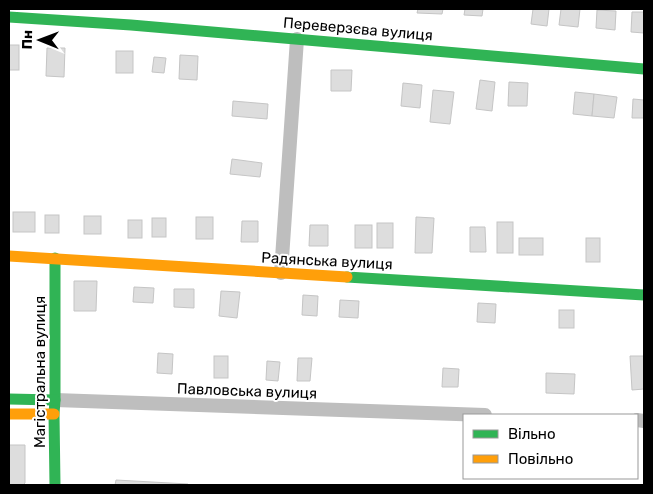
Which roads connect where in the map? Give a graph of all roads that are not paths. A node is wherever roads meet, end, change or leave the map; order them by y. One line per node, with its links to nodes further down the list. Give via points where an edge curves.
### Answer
1 (9, 17): 2 (street, Переверзєва вулиця)
2 (297, 39): 3 (street, Переверзєва вулиця); 6 (street)
3 (644, 69)
4 (9, 256): 5 (street, Радянська вулиця)
5 (55, 258): 6 (street, Радянська вулиця); 9 (street, Магістральна вулиця)
6 (281, 273): 7 (street, Радянська вулиця)
7 (644, 295)
8 (9, 399): 9 (street, Павловська вулиця)
9 (54, 407): 10 (street, Павловська вулиця); 11 (street, Павловська вулиця); 12 (street, Магістральна вулиця)
10 (9, 414)
11 (463, 415)
12 (55, 485)

